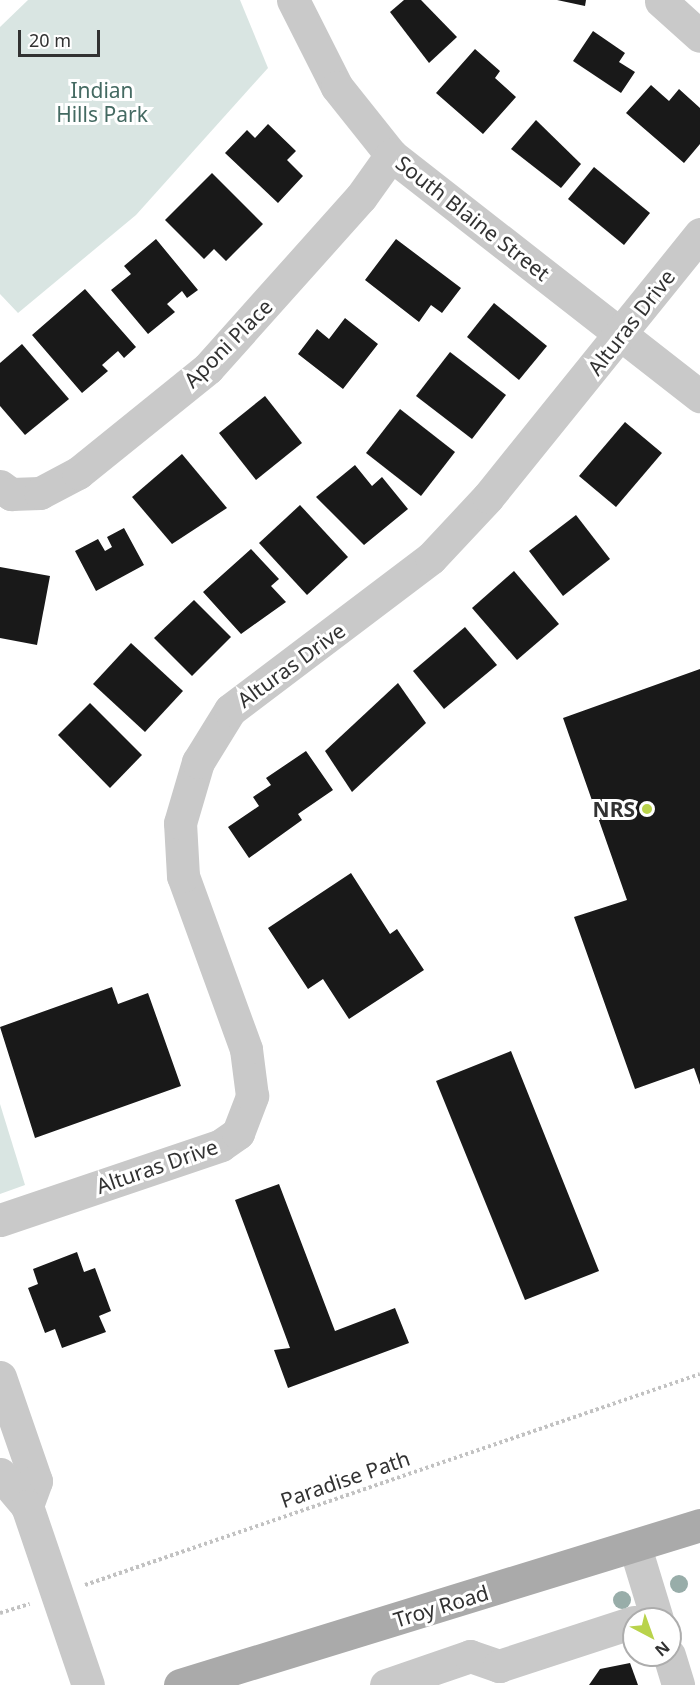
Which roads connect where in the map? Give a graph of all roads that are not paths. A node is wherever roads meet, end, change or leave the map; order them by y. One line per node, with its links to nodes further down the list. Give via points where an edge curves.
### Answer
1 (293, 0): 4 (street, South Blaine Street, via 337,87)
2 (661, 1): 3 (street)
3 (700, 36)
4 (391, 155): 6 (street, South Blaine Street); 8 (street, Aponi Place, via 361,197 208,368 78,473 40,493 11,494)
5 (700, 234): 6 (street, Alturas Drive)
6 (621, 334): 7 (street, South Blaine Street); 9 (street, Alturas Drive, via 431,558 230,710 198,762 180,823 183,876 246,1049 252,1096 238,1133 221,1145)
7 (700, 396)
8 (0, 486)
9 (0, 1220)
10 (0, 1377): 12 (street, via 36,1481)
11 (0, 1474): 12 (street)
12 (27, 1506): 18 (street)
13 (700, 1525): 14 (main road, Troy Road)
14 (635, 1548): 15 (street); 19 (main road, Troy Road)
15 (646, 1607)
16 (622, 1627): 20 (street, via 499,1666 470,1656)
17 (673, 1667): 21 (street)
18 (88, 1685)
19 (180, 1685)
20 (386, 1685)
21 (678, 1685)

